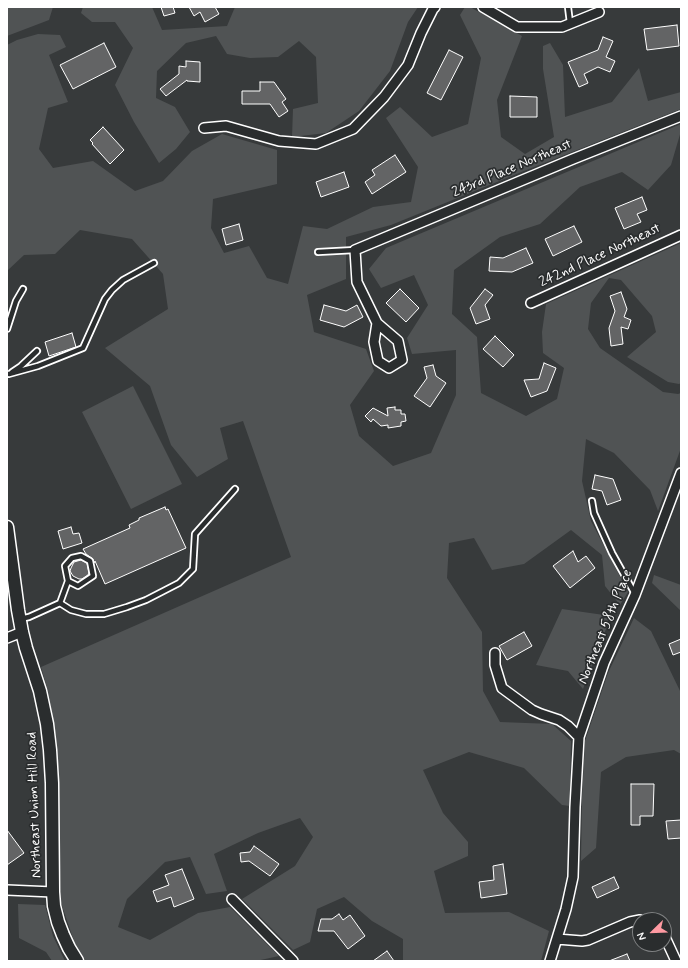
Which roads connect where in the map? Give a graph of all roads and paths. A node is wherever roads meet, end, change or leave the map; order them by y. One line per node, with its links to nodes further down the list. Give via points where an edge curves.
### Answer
1 (436, 7): 7 (street, via 421,33 408,65 384,97 353,128 316,144 279,141 226,126)
2 (483, 7): 5 (street, via 517,27 562,27)
3 (568, 7): 5 (lane)
4 (599, 12): 5 (street)
5 (570, 24)
6 (681, 116): 9 (street, 243rd Place Northeast)
7 (204, 128)
8 (681, 234): 13 (street, 242nd Place Northeast)
9 (355, 250): 10 (lane); 14 (street, via 357,282)
10 (318, 252)
11 (154, 263): 17 (lane, via 123,280 112,290 105,299 83,348)
12 (23, 289): 15 (lane, via 16,301)
13 (531, 303)
14 (378, 323)
15 (7, 329)
16 (37, 351): 17 (lane)
17 (8, 375)
18 (681, 473): 23 (street, Northeast 58th Place)
19 (235, 489): 24 (lane, via 195,534 193,569 180,583 127,608 104,614 86,614 71,610)
20 (592, 501): 23 (lane, via 594,513 612,553)
21 (7, 527): 25 (street, Northeast Union Hill Road)
22 (68, 581): 22 (lane, via 65,566 72,558 81,556 90,561 93,576 78,586); 24 (lane)
23 (635, 595): 29 (street, Northeast 58th Place, via 604,663)
24 (60, 603): 25 (lane)
25 (20, 619): 26 (street, Northeast Union Hill Road)
26 (22, 632): 27 (street); 31 (street, Northeast Union Hill Road, via 47,724 52,783)
27 (7, 638)
28 (495, 653): 29 (street, via 495,665 502,688 532,710 559,720)
29 (579, 738): 34 (street, Northeast 58th Place, via 573,877)
30 (7, 890): 31 (street)
31 (53, 892): 35 (street, Northeast Union Hill Road, via 60,929)
32 (232, 899): 36 (street)
33 (632, 922): 34 (street, via 588,940)
34 (557, 939): 37 (street, Northeast 58th Place)
35 (77, 961)
36 (293, 961)
37 (550, 961)

